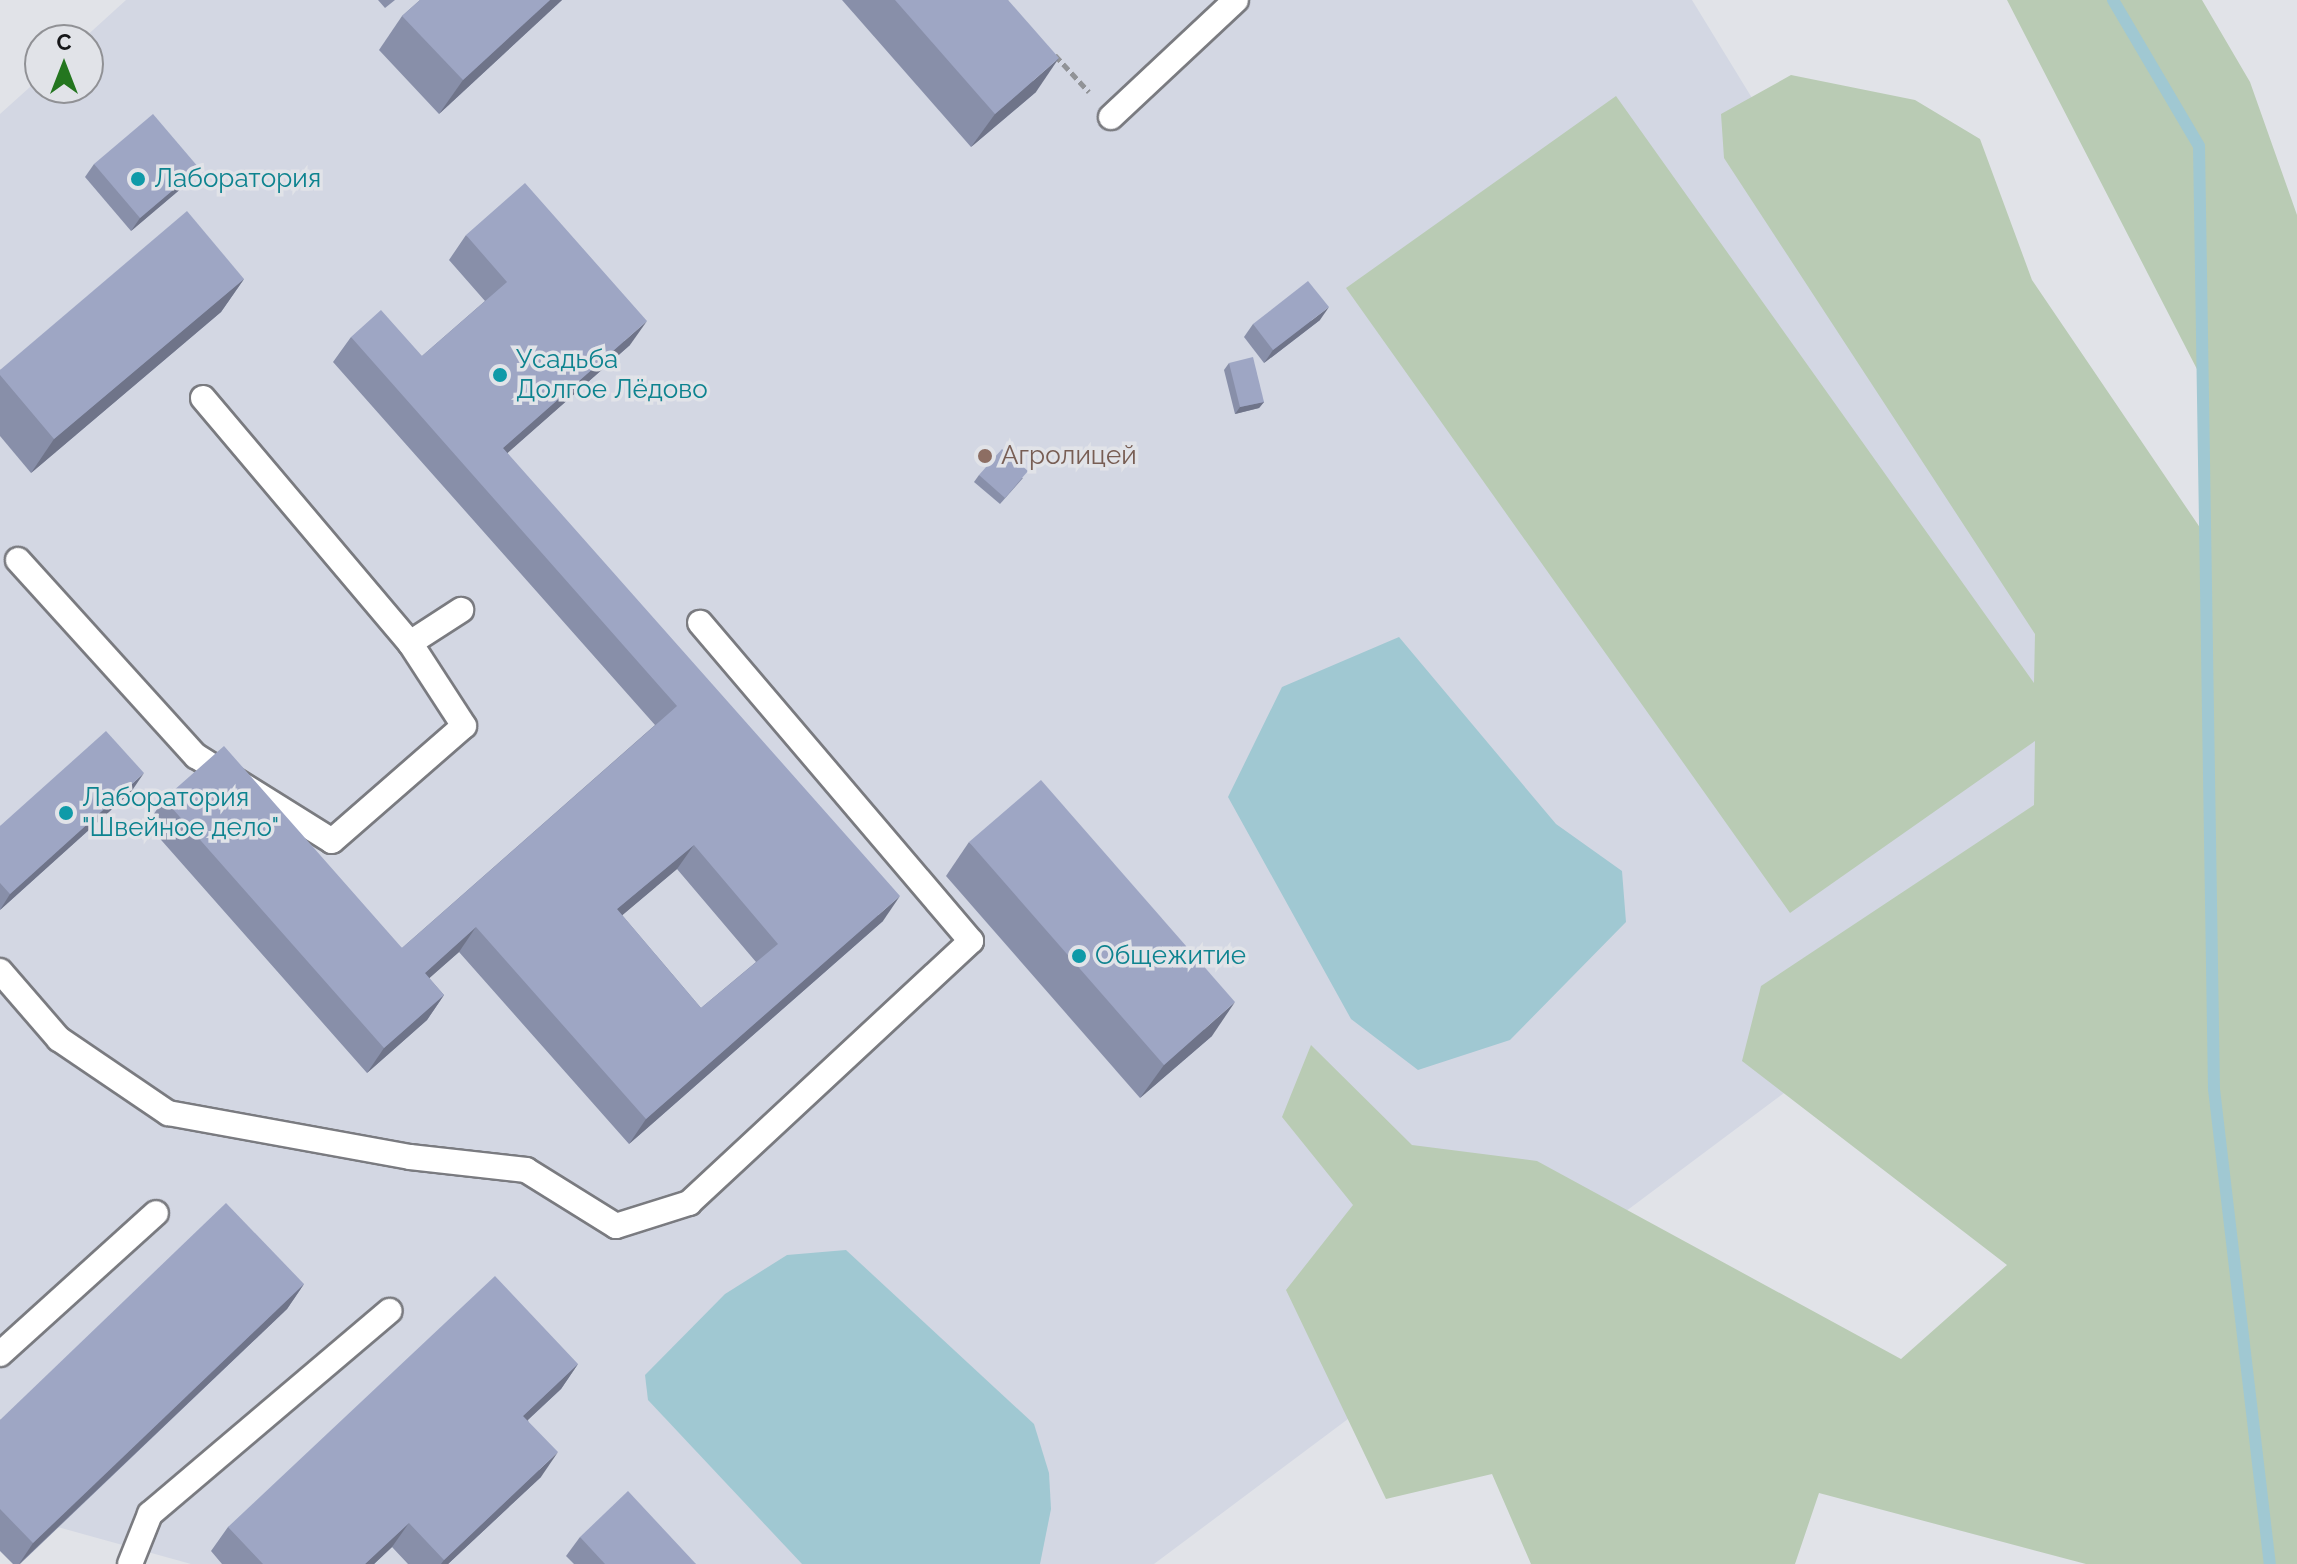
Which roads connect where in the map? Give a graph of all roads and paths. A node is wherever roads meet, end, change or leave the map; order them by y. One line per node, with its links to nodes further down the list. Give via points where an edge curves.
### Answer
1 (1236, 0): 3 (lane)
2 (1048, 47): 3 (path)
3 (1111, 117)
4 (203, 398): 8 (lane)
5 (18, 560): 8 (lane, via 196,756 332,841 464,726)
6 (461, 610): 8 (lane)
7 (700, 623): 9 (lane, via 971,941 689,1203 616,1226 526,1170 410,1157 168,1113 59,1039)
8 (410, 643)
9 (0, 971)
10 (156, 1213): 12 (lane)
11 (389, 1311): 13 (lane, via 150,1514)
12 (0, 1354)
13 (130, 1564)

